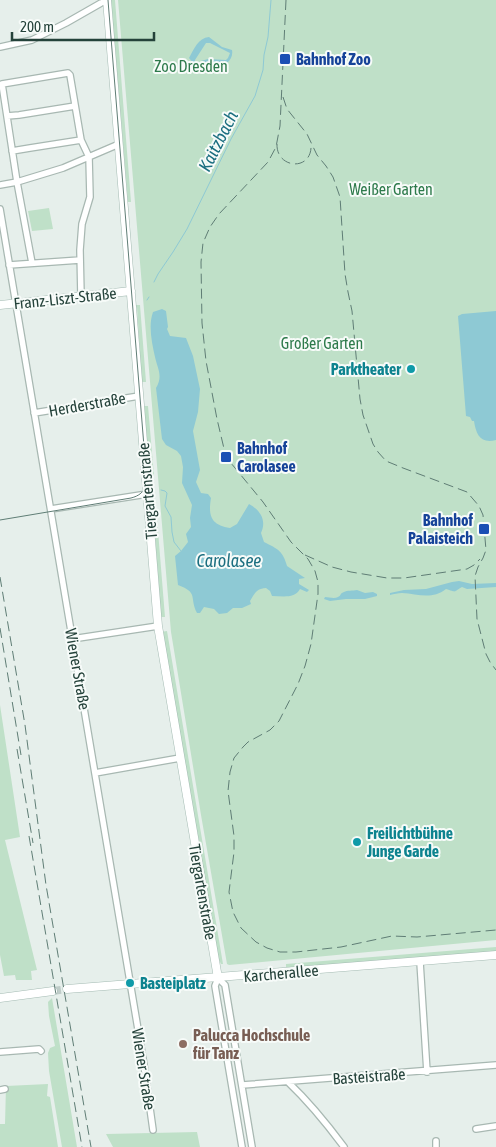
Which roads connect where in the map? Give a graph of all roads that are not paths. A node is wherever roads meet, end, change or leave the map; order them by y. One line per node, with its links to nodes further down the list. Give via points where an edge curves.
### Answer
1 (107, 0): 2 (street, via 32,40); 6 (main road, Tiergartenstraße)
2 (0, 47)
3 (75, 106): 4 (street); 4 (street, via 68,72 2,84); 5 (street)
4 (7, 116): 7 (street)
5 (81, 140): 7 (street); 8 (street)
6 (119, 144): 8 (street); 15 (main road, Tiergartenstraße)
7 (12, 152): 9 (street)
8 (89, 157): 9 (street); 12 (street, via 90,197 81,228)
9 (17, 182): 10 (street); 13 (street)
10 (0, 185)
11 (0, 209): 14 (street, Wiener Straße)
12 (80, 260): 13 (street); 16 (street)
13 (32, 263): 14 (street)
14 (9, 265): 17 (street, Wiener Straße)
15 (131, 291): 16 (main road, Franz-Liszt-Straße); 19 (main road, Tiergartenstraße)
16 (81, 296): 17 (main road, Franz-Liszt-Straße)
17 (16, 304): 18 (main road, Franz-Liszt-Straße); 20 (street, Wiener Straße)
18 (0, 305)
19 (139, 396): 20 (street, Herderstraße); 21 (main road, Tiergartenstraße)
20 (34, 413): 22 (street, Wiener Straße)
21 (147, 494): 22 (street); 23 (main road, Tiergartenstraße)
22 (50, 509): 24 (street, Wiener Straße)
23 (158, 626): 24 (street); 25 (main road, Tiergartenstraße)
24 (72, 639): 26 (street, Wiener Straße)
25 (180, 758): 26 (street); 29 (main road, Tiergartenstraße)
26 (95, 773): 30 (street, Wiener Straße)
27 (496, 955): 28 (main road, Karcherallee)
28 (420, 962): 29 (main road, Karcherallee); 37 (street)
29 (218, 978): 30 (main road, Karcherallee); 39 (street, Tiergartenstraße, via 225,985); 43 (street, Tiergartenstraße, via 215,986)
30 (130, 984): 31 (main road, Karcherallee); 41 (street, Wiener Straße)
31 (67, 989)
32 (53, 991): 33 (main road)
33 (0, 998)
34 (41, 1051): 35 (street)
35 (0, 1052)
36 (496, 1066): 37 (street, Basteistraße)
37 (427, 1072): 38 (street, Basteistraße)
38 (288, 1082): 39 (street, Basteistraße); 45 (street)
39 (242, 1085): 44 (street, Tiergartenstraße)
40 (496, 1126): 42 (street)
41 (153, 1130)
42 (476, 1130)
43 (242, 1147)
44 (252, 1147)
45 (344, 1147)

